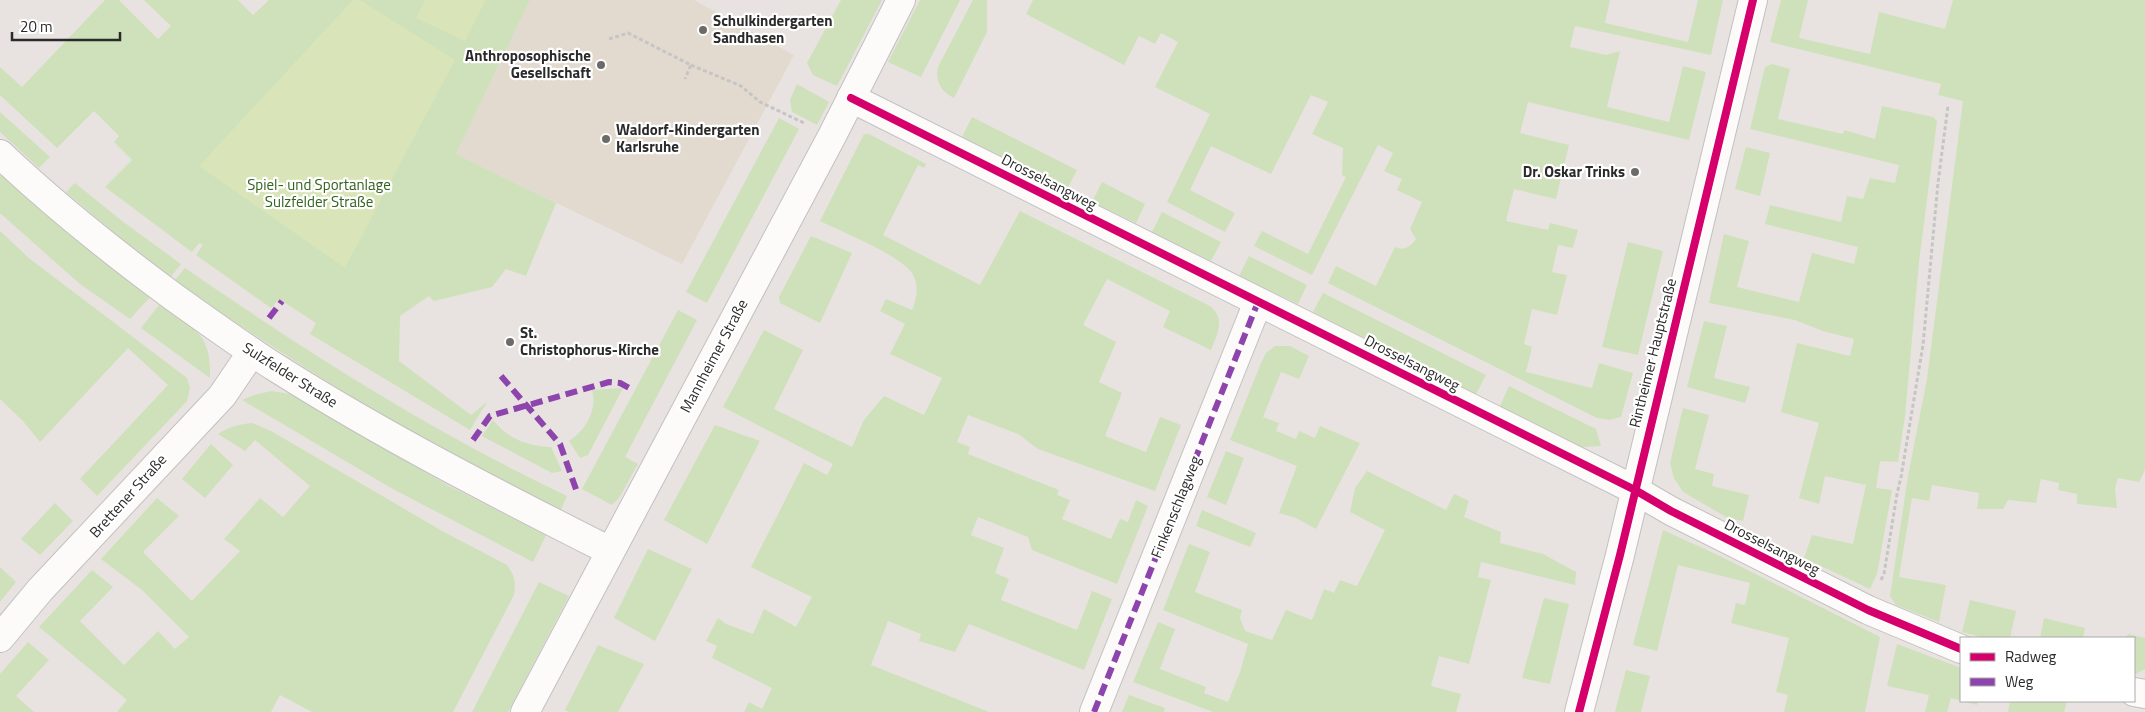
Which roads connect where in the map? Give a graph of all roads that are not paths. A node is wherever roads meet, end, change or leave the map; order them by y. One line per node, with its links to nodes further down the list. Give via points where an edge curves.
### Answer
1 (901, 0): 3 (street, Mannheimer Straße)
2 (1754, 0): 7 (street, Rintheimer Hauptstraße)
3 (851, 98): 5 (street, Drosselsangweg); 8 (street, Mannheimer Straße)
4 (0, 154): 6 (street, Sulzfelder Straße, via 41,192 122,257)
5 (1258, 302): 7 (street, Drosselsangweg); 12 (street, Finkenschlagweg)
6 (252, 352): 8 (street, Sulzfelder Straße, via 402,443); 9 (street, Brettener Straße, via 222,396 40,590)
7 (1635, 490): 10 (street, Drosselsangweg, via 1868,610); 13 (street, Rintheimer Hauptstraße)
8 (610, 551): 11 (street, Mannheimer Straße)
9 (0, 638)
10 (1960, 648)
11 (525, 712)
12 (1094, 712)
13 (1579, 712)

